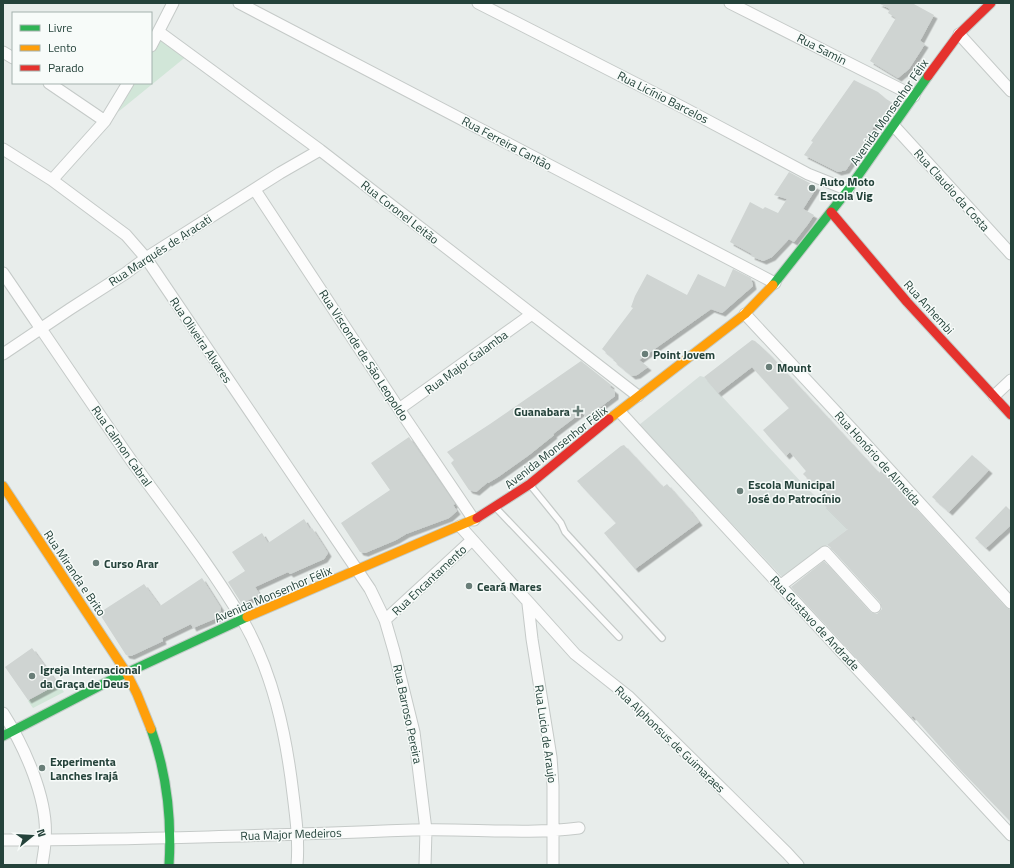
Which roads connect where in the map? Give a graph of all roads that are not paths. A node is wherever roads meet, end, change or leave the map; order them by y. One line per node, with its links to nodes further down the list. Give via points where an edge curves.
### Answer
1 (173, 3): 6 (street)
2 (239, 3): 26 (street, Rua Ferreira Cantão)
3 (478, 3): 21 (street, Rua Licínio Barcelos, via 808,174)
4 (730, 3): 14 (street, Rua Samin)
5 (991, 3): 7 (main road, Avenida Monsenhor Félix)
6 (160, 32): 8 (street); 18 (street, Rua Coronel Leitão)
7 (959, 34): 13 (street); 14 (main road, Avenida Monsenhor Félix)
8 (152, 44)
9 (3, 52): 10 (street)
10 (12, 57)
11 (50, 84): 15 (street)
12 (127, 84): 15 (street)
13 (1011, 91)
14 (914, 96): 16 (main road, Avenida Monsenhor Félix)
15 (105, 121): 19 (street)
16 (894, 126): 21 (main road, Avenida Monsenhor Félix); 23 (street, Rua Claudio da Costa)
17 (3, 149): 19 (street, Rua Oliveira Alvares)
18 (320, 150): 20 (street, Rua Marquês de Aracati); 27 (street, Rua Coronel Leitão)
19 (52, 180): 24 (street, Rua Oliveira Alvares, via 126,235)
20 (255, 190): 24 (street, Rua Marquês de Aracati); 34 (street, Rua Visconde de São Leopoldo)
21 (848, 190): 22 (main road, Avenida Monsenhor Félix)
22 (831, 212): 26 (main road, Avenida Monsenhor Félix); 33 (main road, Rua Anhembi, via 907,302)
23 (1011, 254)
24 (146, 258): 29 (street, Rua Marquês de Aracati); 43 (street, Rua Oliveira Alvares)
25 (3, 272): 29 (street, Rua Calmon Cabral)
26 (775, 283): 28 (main road, Avenida Monsenhor Félix)
27 (532, 314): 32 (street, Rua Coronel Leitão); 34 (street, Rua Major Galamba)
28 (744, 314): 32 (main road, Avenida Monsenhor Félix); 45 (street, Rua Honório de Almeida)
29 (41, 329): 30 (street, Rua Marquês de Aracati); 48 (street, Rua Calmon Cabral)
30 (3, 354)
31 (1011, 380): 33 (street)
32 (638, 396): 35 (main road, Avenida Monsenhor Félix)
33 (994, 396): 36 (main road, Rua Anhembi)
34 (399, 409): 40 (street, Rua Visconde de São Leopoldo)
35 (620, 412): 37 (main road, Avenida Monsenhor Félix); 44 (street, Rua Gustavo de Andrade)
36 (1011, 415)
37 (530, 484): 39 (main road, Avenida Monsenhor Félix); 51 (lane, via 561,523 565,532)
38 (3, 486): 52 (main road, Rua Miranda e Brito)
39 (496, 507): 40 (main road, Avenida Monsenhor Félix); 50 (lane)
40 (474, 520): 41 (main road, Avenida Monsenhor Félix)
41 (460, 526): 42 (street, Rua Alphonsus de Guimaraes); 43 (main road, Avenida Monsenhor Félix)
42 (472, 540): 46 (street, Rua Alphonsus de Guimaraes); 49 (street, Rua Encantamento)
43 (359, 570): 48 (main road, Avenida Monsenhor Félix); 49 (street, Rua Barroso Pereira)
44 (780, 586): 47 (street, via 825,552); 65 (street, Rua Gustavo de Andrade)
45 (1011, 603)
46 (528, 604): 63 (street, Rua Lucio de Araujo, via 551,757); 74 (street, Rua Alphonsus de Guimaraes, via 575,654 628,696)
47 (875, 607)
48 (242, 620): 54 (main road, Avenida Monsenhor Félix); 64 (street, Rua Calmon Cabral, via 264,666 277,707 290,768)
49 (385, 620): 62 (street, Rua Barroso Pereira, via 414,732)
50 (619, 637)
51 (662, 638)
52 (108, 645): 53 (main road); 54 (main road, via 126,669 144,660); 55 (main road, Rua Miranda e Brito)
53 (107, 658)
54 (150, 661): 55 (main road, Avenida Monsenhor Félix)
55 (126, 672): 57 (main road, Avenida Monsenhor Félix); 66 (main road, Rua Miranda e Brito, via 158,749 168,795)
56 (106, 673): 57 (main road)
57 (101, 685): 59 (main road, Avenida Monsenhor Félix)
58 (3, 713): 59 (street)
59 (14, 730): 60 (main road, Avenida Monsenhor Félix); 68 (street, via 38,790 45,818)
60 (3, 736)
61 (579, 828): 63 (street, Rua Major Medeiros)
62 (426, 830): 63 (street, Rua Major Medeiros); 64 (street, Rua Major Medeiros); 72 (street, Rua Barroso Pereira)
63 (554, 831): 73 (street, Rua Lucio de Araujo)
64 (298, 834): 66 (street, Rua Major Medeiros); 71 (street, Rua Calmon Cabral)
65 (1011, 835)
66 (171, 838): 68 (street, Rua Major Medeiros); 70 (main road, Rua Miranda e Brito)
67 (3, 840): 68 (street, Rua Major Medeiros)
68 (46, 840): 69 (street)
69 (42, 865)
70 (169, 865)
71 (297, 865)
72 (425, 865)
73 (553, 865)
74 (798, 865)

